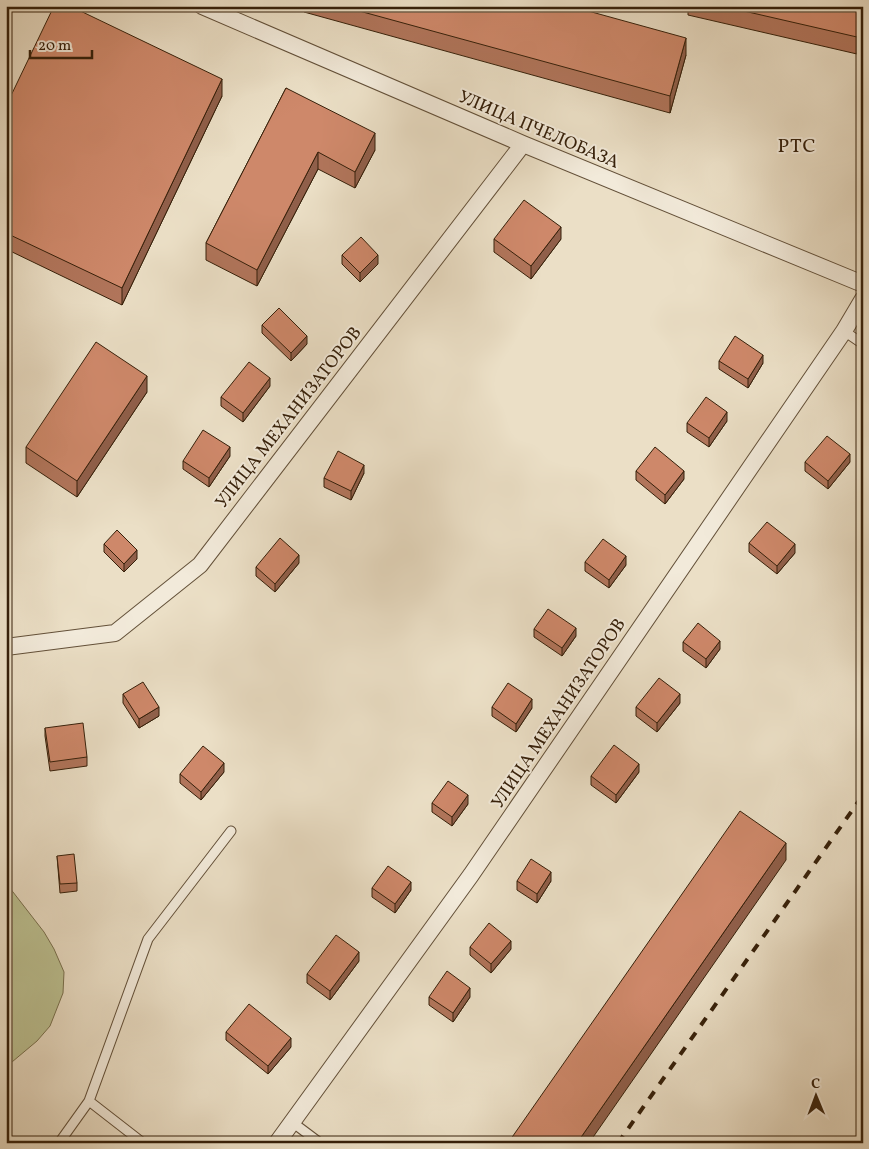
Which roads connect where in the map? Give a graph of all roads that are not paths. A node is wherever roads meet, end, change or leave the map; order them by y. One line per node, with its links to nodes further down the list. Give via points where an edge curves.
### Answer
1 (202, 6): 2 (street, УЛИЦА ПЧЕЛОБАЗА)
2 (523, 144): 3 (street, УЛИЦА ПЧЕЛОБАЗА); 7 (street, УЛИЦА МЕХАНИЗАТОРОВ, via 200,565 115,633)
3 (863, 284)
4 (863, 299): 5 (street, УЛИЦА МЕХАНИЗАТОРОВ)
5 (844, 331): 6 (lane); 10 (street, УЛИЦА МЕХАНИЗАТОРОВ, via 471,875)
6 (863, 344)
7 (6, 647)
8 (231, 831): 9 (lane, via 148,939)
9 (89, 1101): 11 (lane); 12 (lane)
10 (292, 1122): 13 (street, УЛИЦА МЕХАНИЗАТОРОВ); 14 (lane)
11 (59, 1143)
12 (143, 1143)
13 (277, 1143)
14 (320, 1143)

